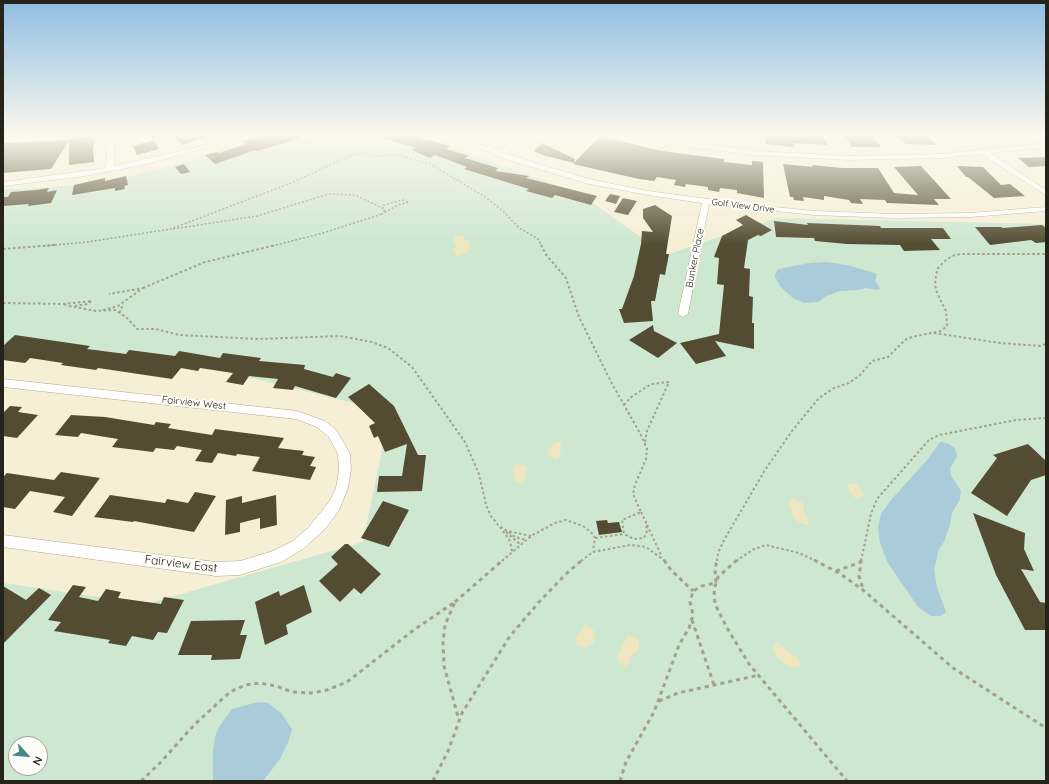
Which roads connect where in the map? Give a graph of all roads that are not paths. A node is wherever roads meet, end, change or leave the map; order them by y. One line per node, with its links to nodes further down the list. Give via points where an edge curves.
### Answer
1 (94, 172): 4 (street)
2 (555, 172): 6 (street, Golf View Drive, via 648,193)
3 (1013, 172): 5 (street)
4 (3, 184)
5 (1046, 193)
6 (706, 201): 7 (street, Golf View Drive, via 814,213 894,216 970,215); 8 (street, Bunker Place)
7 (1046, 209)
8 (683, 314)
9 (3, 383): 10 (street, Fairview West, via 289,413 306,417 321,424 337,440 344,454)
10 (344, 479): 11 (street, Fairview East, via 334,506 321,524 298,545 276,557 240,568 216,569)
11 (3, 541)

